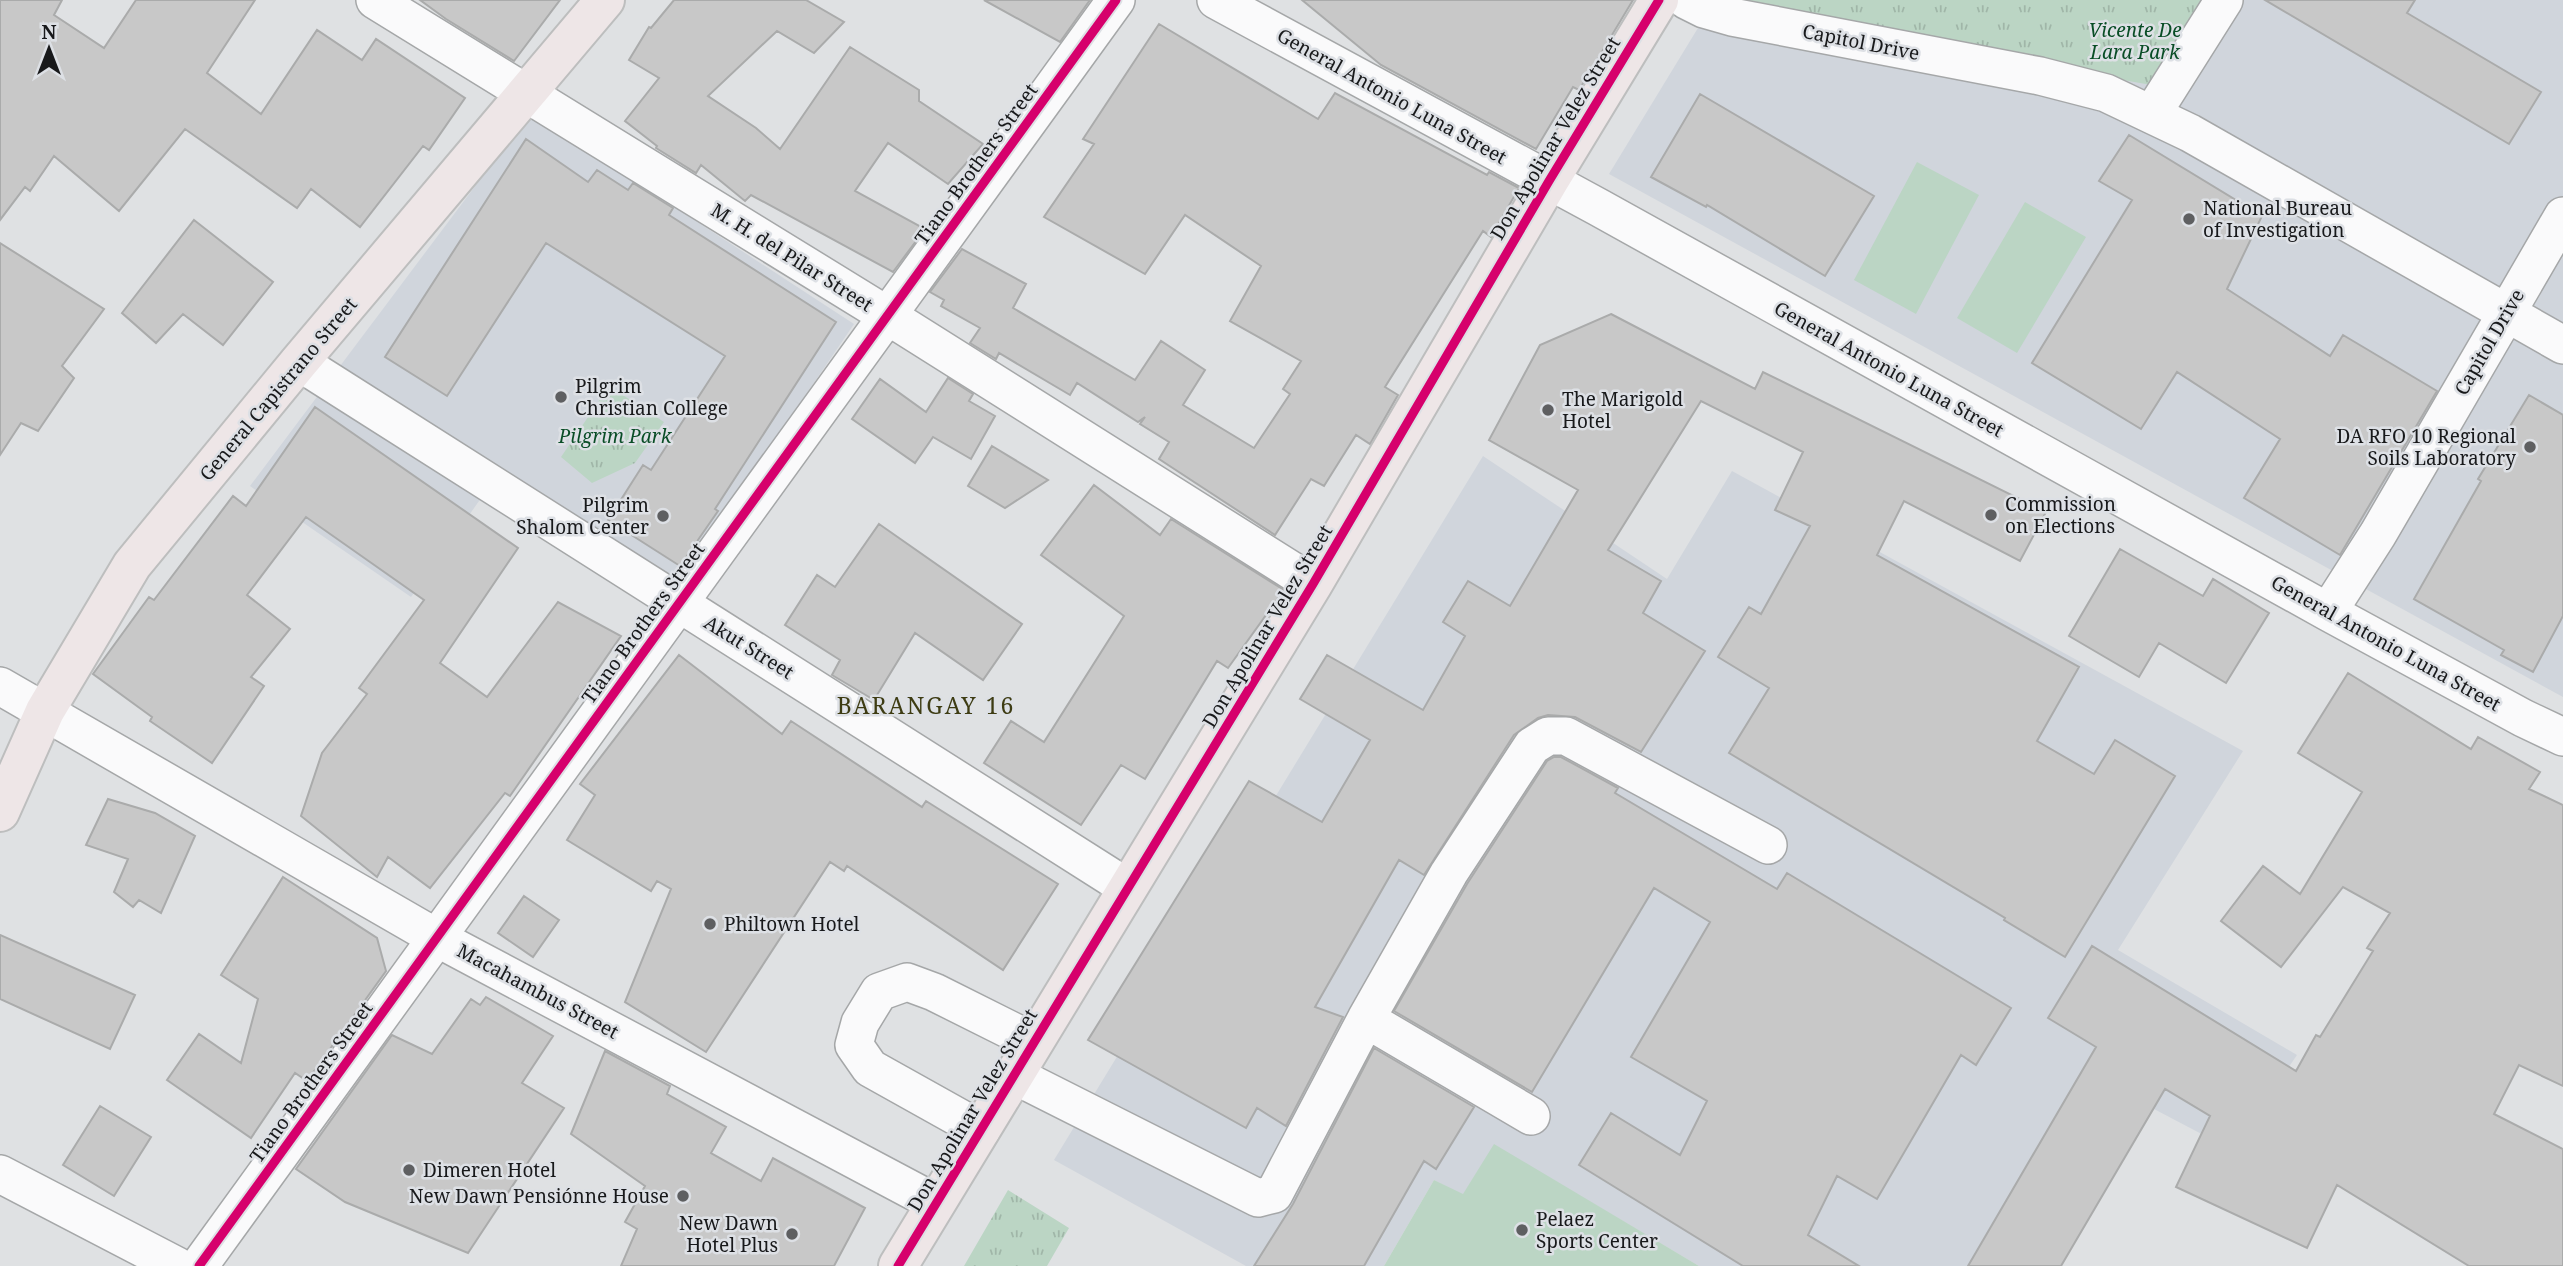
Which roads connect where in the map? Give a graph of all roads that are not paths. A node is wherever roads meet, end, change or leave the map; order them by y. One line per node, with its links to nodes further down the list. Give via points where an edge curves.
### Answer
1 (375, 0): 8 (street, M. H. del Pilar Street)
2 (605, 0): 8 (main road, General Capistrano Street)
3 (1116, 0): 13 (street, Tiano Brothers Street)
4 (1216, 0): 10 (street, General Antonio Luna Street)
5 (1658, 0): 10 (main road, Don Apolinar Velez Street)
6 (1686, 0): 9 (street, Capitol Drive, via 1732,18 2040,76 2106,93)
7 (2224, 0): 9 (street)
8 (526, 94): 13 (street, M. H. del Pilar Street); 15 (main road, General Capistrano Street)
9 (2151, 114): 12 (street, Capitol Drive)
10 (1549, 181): 16 (main road, Don Apolinar Velez Street); 18 (street, General Antonio Luna Street)
11 (2563, 216): 12 (street, Capitol Drive)
12 (2505, 314): 14 (street, Capitol Drive); 18 (street, Capitol Drive)
13 (888, 316): 16 (street, M. H. del Pilar Street); 17 (street, Tiano Brothers Street)
14 (2563, 345)
15 (299, 362): 17 (street, Akut Street); 20 (main road, General Capistrano Street, via 132,565)
16 (1314, 584): 24 (main road, Don Apolinar Velez Street)
17 (679, 603): 24 (street, Akut Street); 25 (street, Tiano Brothers Street)
18 (2328, 612): 21 (street, General Antonio Luna Street)
19 (0, 686): 20 (street, Macahambus Street)
20 (45, 711): 22 (main road, General Capistrano Street); 25 (street, Macahambus Street)
21 (2563, 737)
22 (0, 812)
23 (1768, 845): 26 (street, via 1566,736 1548,736 1532,746 1449,873)
24 (1128, 888): 27 (main road, Don Apolinar Velez Street)
25 (437, 938): 32 (street, Macahambus Street); 34 (street, Tiano Brothers Street)
26 (1366, 1019): 28 (street, via 1274,1194 1258,1198); 29 (street)
27 (1034, 1042): 28 (main road, Don Apolinar Velez Street); 30 (street, via 907,982 879,992 860,1023 855,1045 870,1068)
28 (1014, 1075): 30 (main road, Don Apolinar Velez Street)
29 (1531, 1116)
30 (981, 1130): 32 (main road, Don Apolinar Velez Street)
31 (0, 1174): 33 (street)
32 (936, 1203): 35 (main road, Don Apolinar Velez Street)
33 (177, 1266)
34 (199, 1266)
35 (898, 1266)

